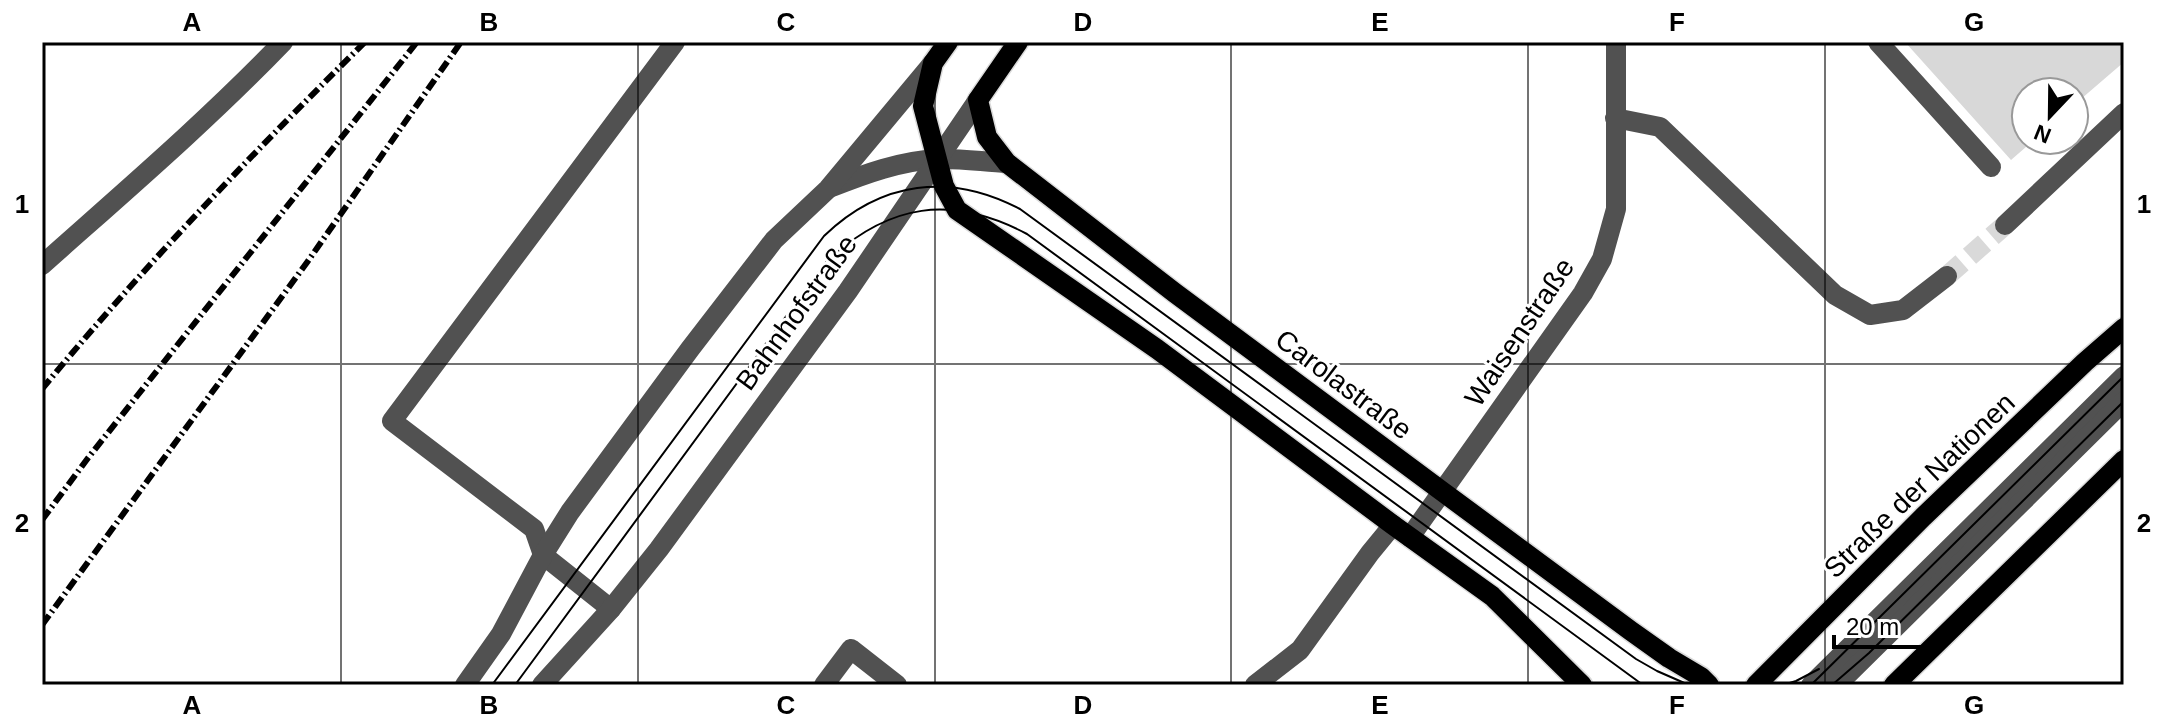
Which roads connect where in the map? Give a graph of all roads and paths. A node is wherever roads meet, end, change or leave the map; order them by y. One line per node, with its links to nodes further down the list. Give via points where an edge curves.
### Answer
1 (283, 42): 16 (street)
2 (675, 42): 24 (street, via 392,421 534,529)
3 (948, 42): 7 (main road, Bahnhofstraße)
4 (1018, 42): 8 (main road, Bahnhofstraße)
5 (1616, 42): 10 (street, Waisenstraße)
6 (1878, 42): 13 (street)
7 (933, 63): 11 (main road, via 923,106); 14 (street, Bahnhofstraße)
8 (978, 100): 11 (street, Bahnhofstraße); 12 (main road, Carolastraße, via 987,137)
9 (2124, 113): 15 (street)
10 (1615, 118): 17 (street, via 1660,127 1835,295 1870,315 1903,310); 22 (street, Waisenstraße, via 1616,209 1602,259)
11 (937, 159): 12 (street); 14 (street, via 874,170); 23 (main road, via 957,210 1157,349); 25 (street, Bahnhofstraße, via 848,291)
12 (1007, 163): 22 (main road, Carolastraße)
13 (1991, 167)
14 (828, 189): 24 (street, Bahnhofstraße, via 774,240 587,488)
15 (2005, 225)
16 (42, 265)
17 (1947, 276)
18 (2124, 328): 33 (main road, Straße der Nationen, via 1923,517)
19 (2124, 376): 34 (street)
20 (2124, 401): 35 (street)
21 (2124, 460): 36 (main road)
22 (1443, 492): 23 (street, Waisenstraße); 32 (main road, Carolastraße)
23 (1402, 531): 30 (street, Waisenstraße, via 1370,553 1300,650); 31 (main road, via 1492,596)
24 (543, 555): 25 (street); 26 (street, Bahnhofstraße, via 501,634)
25 (611, 609): 27 (street, Bahnhofstraße)
26 (465, 685)
27 (542, 685)
28 (824, 685): 29 (street, via 851,649)
29 (897, 685)
30 (1255, 685)
31 (1582, 685)
32 (1709, 685)
33 (1756, 685)
34 (1811, 685)
35 (1837, 685)
36 (1894, 685)

